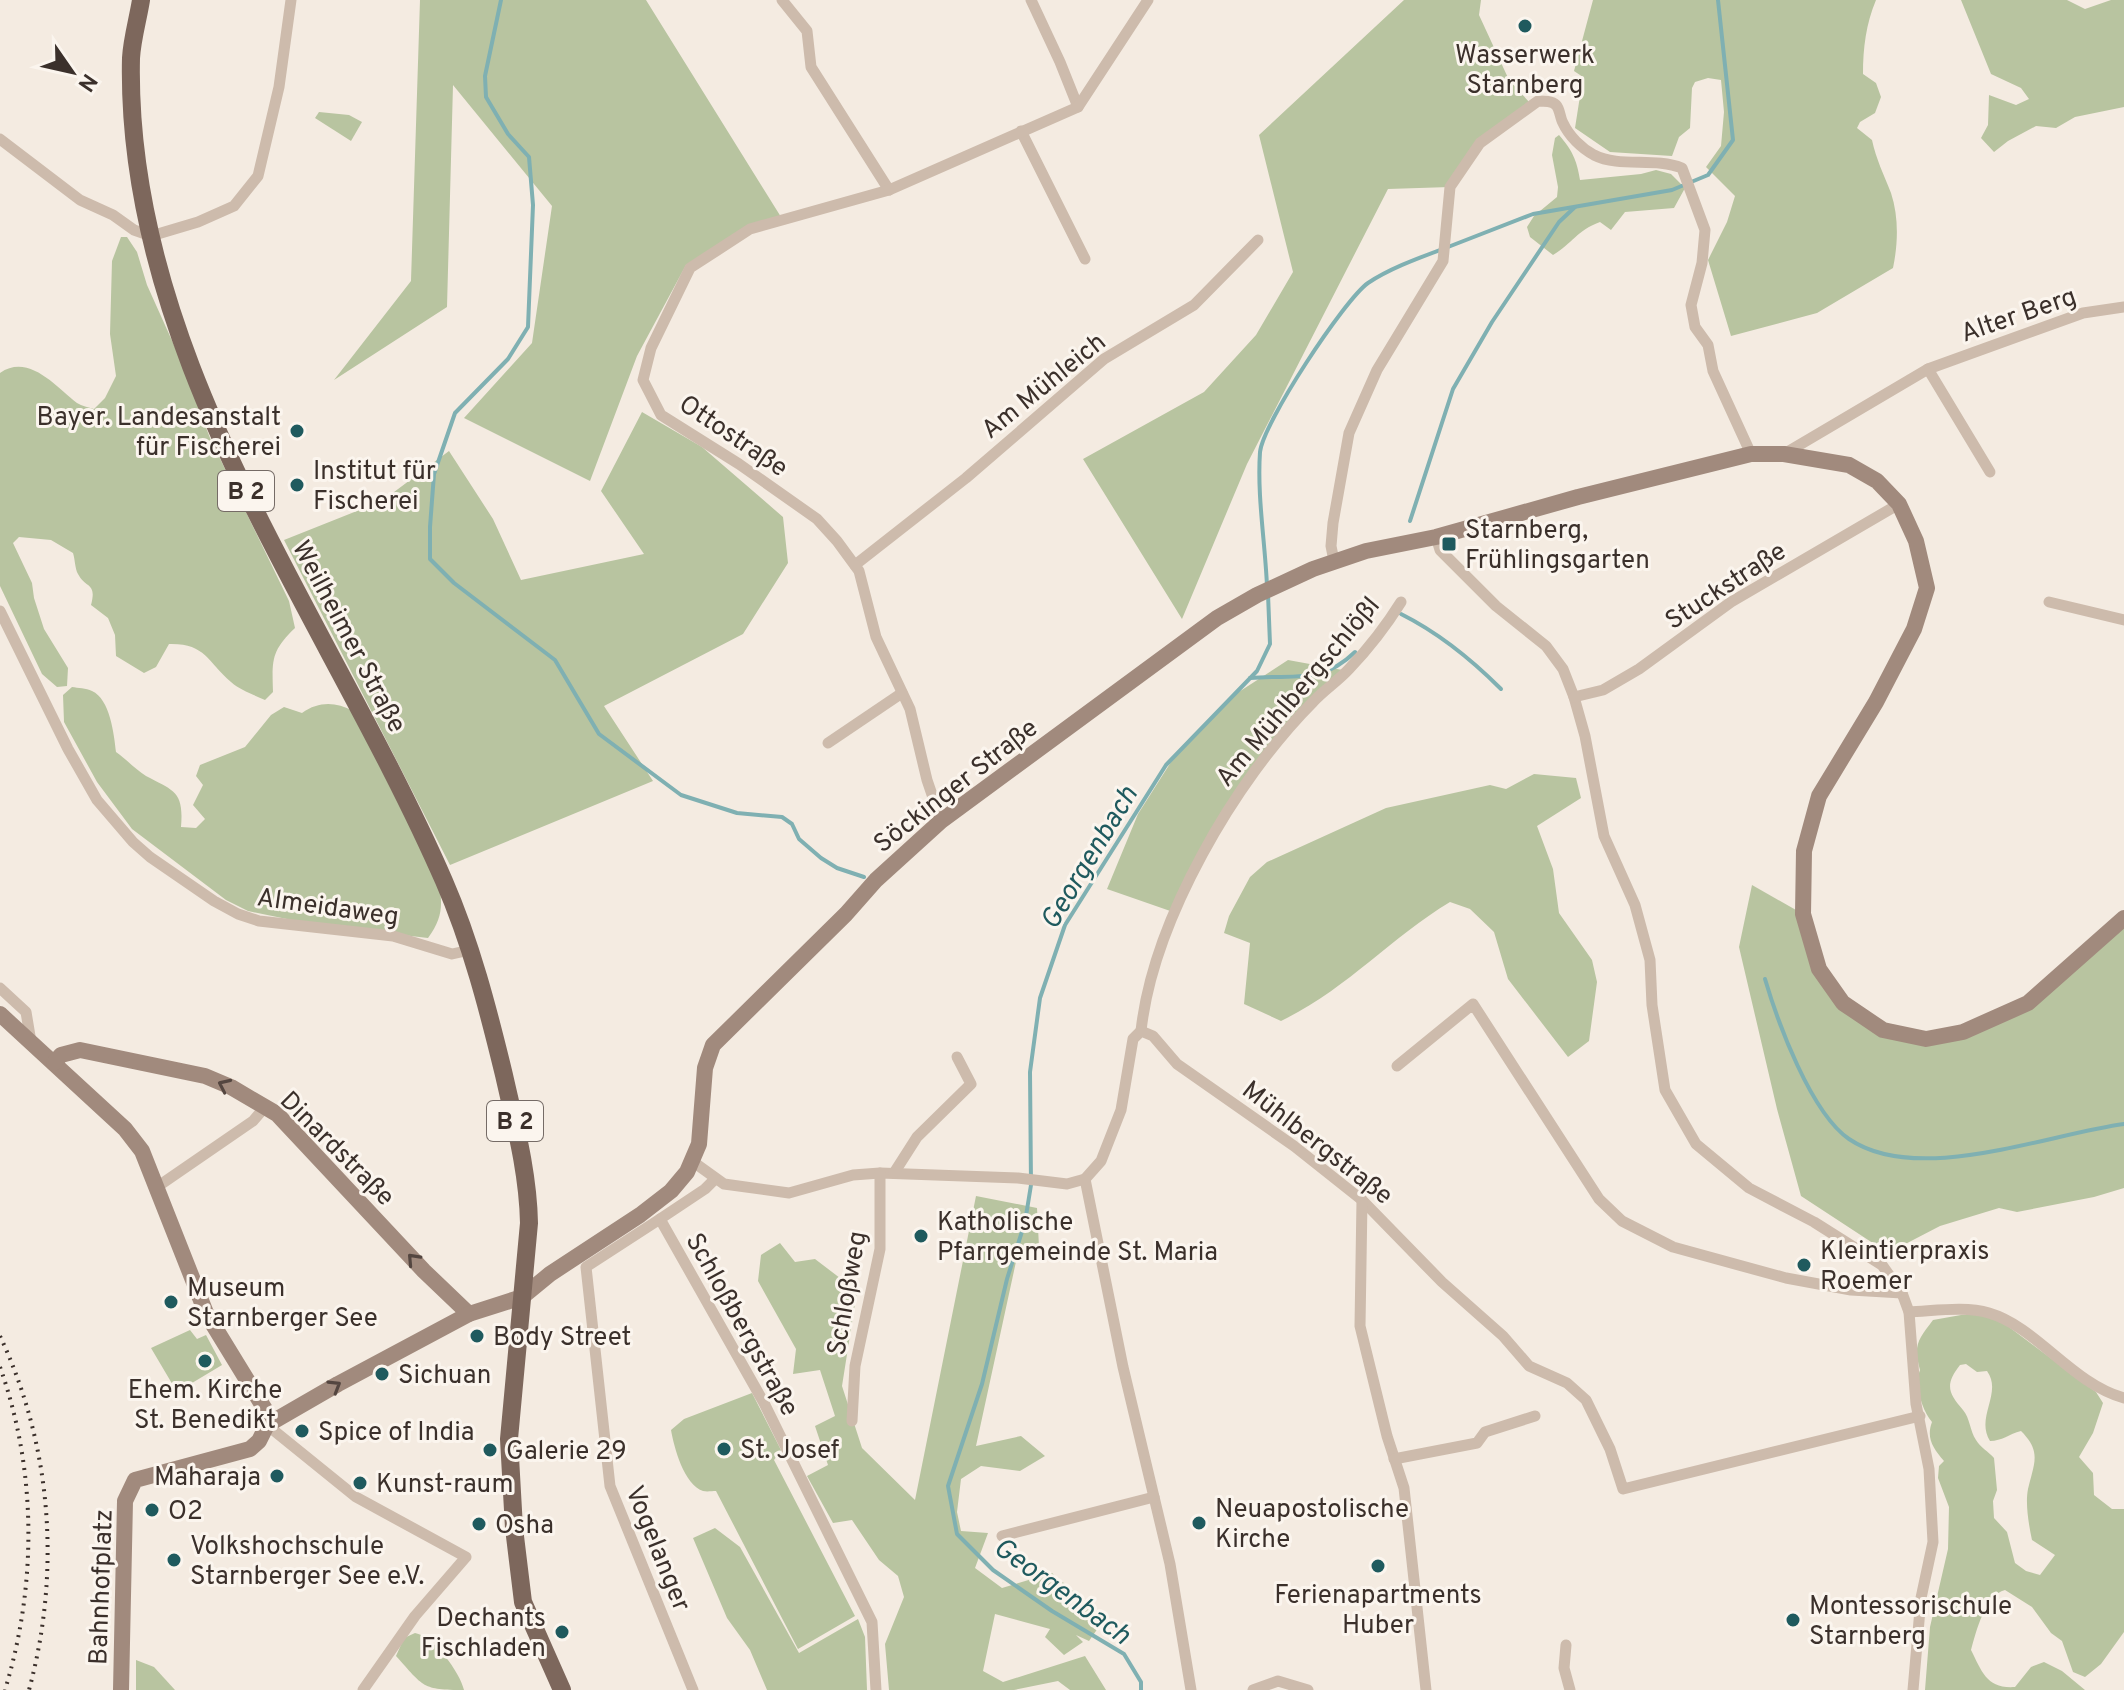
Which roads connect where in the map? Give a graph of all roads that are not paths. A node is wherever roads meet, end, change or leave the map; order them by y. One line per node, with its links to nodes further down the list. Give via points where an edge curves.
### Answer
1 (141, 0): 10 (main road, Weilheimer Straße / B 2, via 131,54 132,117)
2 (291, 0): 10 (street, via 279,87 258,176 234,206)
3 (782, 0): 9 (street, via 807,31 811,67)
4 (1031, 0): 6 (street)
5 (1148, 0): 6 (street)
6 (1078, 107): 7 (street, Ottostraße)
7 (1021, 131): 9 (street, Ottostraße); 12 (street)
8 (0, 139): 10 (street, via 80,200)
9 (889, 190): 21 (street, Ottostraße, via 750,229 690,268 651,348 643,380 661,415 817,519)
10 (151, 236): 31 (main road, Weilheimer Straße / B 2, via 173,319 218,430 393,773)
11 (1258, 240): 21 (street, Am Mühleich, via 1194,305 1104,359)
12 (1085, 259)
13 (2124, 307): 14 (street, Alter Berg, via 2083,313)
14 (1928, 369): 16 (street, Alter Berg); 17 (street)
15 (1751, 454): 16 (street, Söckinger Straße); 19 (street, Söckinger Straße); 20 (street, via 1713,371 1708,345 1695,327 1691,305 1705,230 1682,168 1668,162 1595,156 1576,143 1558,106 1538,101 1480,143 1450,187 1443,258 1377,370 1349,433 1333,523)
16 (1784, 454): 18 (street, Söckinger Straße, via 1849,465 1877,481)
17 (1990, 472)
18 (1899, 504): 27 (street, Stuckstraße, via 1731,602 1639,669 1603,690); 30 (street, via 1916,541 1927,588 1914,629 1819,796 1804,851 1803,914 1819,969 1843,1003 1883,1030 1926,1039 1963,1032 2028,1003)
19 (1436, 537): 20 (street, Söckinger Straße); 27 (street, via 1440,550 1496,606 1546,646)
20 (1334, 561): 29 (street, Söckinger Straße, via 1217,618)
21 (855, 565): 26 (street, Ottostraße, via 876,637)
22 (1401, 602): 34 (street, Am Mühlbergschlößl, via 1382,632 1313,702 1222,816 1162,946 1145,997)
23 (2049, 602): 25 (street)
24 (0, 611): 31 (street, Almeidaweg, via 97,800 150,857 214,901 259,921 393,936 452,954)
25 (2124, 620)
26 (902, 693): 28 (street); 29 (street, Ottostraße)
27 (1574, 697): 48 (street, via 1604,836 1635,905 1650,960 1665,1090 1696,1144 1749,1188 1882,1265)
28 (828, 743)
29 (941, 821): 40 (street, Söckinger Straße, via 713,1045 705,1068 702,1130)
30 (2124, 918)
31 (470, 950): 49 (main road, Weilheimer Straße / B 2, via 529,1187)
32 (0, 988): 35 (street, via 26,1012)
33 (0, 1014): 35 (street)
34 (1141, 1031): 44 (street, via 1133,1039 1121,1110 1101,1161); 46 (street, Mühlbergstraße, via 1153,1036 1177,1064)
35 (31, 1042): 37 (street)
36 (957, 1057): 42 (street, via 971,1084 917,1137)
37 (54, 1063): 39 (street, Dinardstraße, one-way to 37, via 205,1076 80,1050 61,1055); 45 (street, via 125,1129 142,1151)
38 (1397, 1066): 48 (street, via 1473,1004 1599,1199 1622,1221 1673,1247 1786,1278)
39 (265, 1107): 45 (street, via 253,1121); 51 (street, Dinardstraße, one-way to 39, via 292,1128)
40 (692, 1161): 43 (street); 49 (street, Söckinger Straße, via 671,1191)
41 (880, 1173): 42 (street); 43 (street, via 789,1193); 55 (street, Schloßweg, via 880,1249 855,1366)
42 (894, 1173): 44 (street, via 1067,1184)
43 (715, 1179): 47 (street, Schloßbergstraße)
44 (1085, 1179): 58 (street)
45 (157, 1187): 56 (street, via 202,1303 266,1411)
46 (1362, 1200): 54 (street, Mühlbergstraße, via 1529,1366 1567,1383 1586,1400 1623,1489); 57 (street, via 1360,1326)
47 (660, 1219): 64 (street, Vogelanger, via 586,1267 610,1486); 65 (street, Schloßbergstraße, via 764,1403 872,1622)
48 (1902, 1293): 50 (street)
49 (522, 1297): 51 (street); 63 (main road, B 2, via 509,1439 514,1528 523,1602)
50 (1909, 1312): 52 (street, via 1987,1312 2005,1319 2077,1374); 54 (street)
51 (469, 1314): 56 (street, one-way to 51)
52 (2124, 1398)
53 (1535, 1416): 57 (street, via 1485,1432 1477,1443)
54 (1920, 1416): 71 (street, via 1933,1542 1921,1598)
55 (852, 1421)
56 (267, 1425): 61 (street, Bahnhofplatz, via 250,1449 143,1477 131,1486 125,1501); 62 (street, via 356,1497 466,1557 415,1616)
57 (1394, 1459): 69 (street, via 1404,1488)
58 (1154, 1497): 59 (street); 66 (street)
59 (1002, 1536)
60 (1566, 1645): 70 (street, via 1564,1668)
61 (121, 1690)
62 (363, 1690)
63 (562, 1690)
64 (693, 1690)
65 (876, 1690)
66 (1191, 1690)
67 (1253, 1690): 68 (street, via 1278,1681)
68 (1308, 1690)
69 (1426, 1690)
70 (1570, 1690)
71 (1913, 1690)

